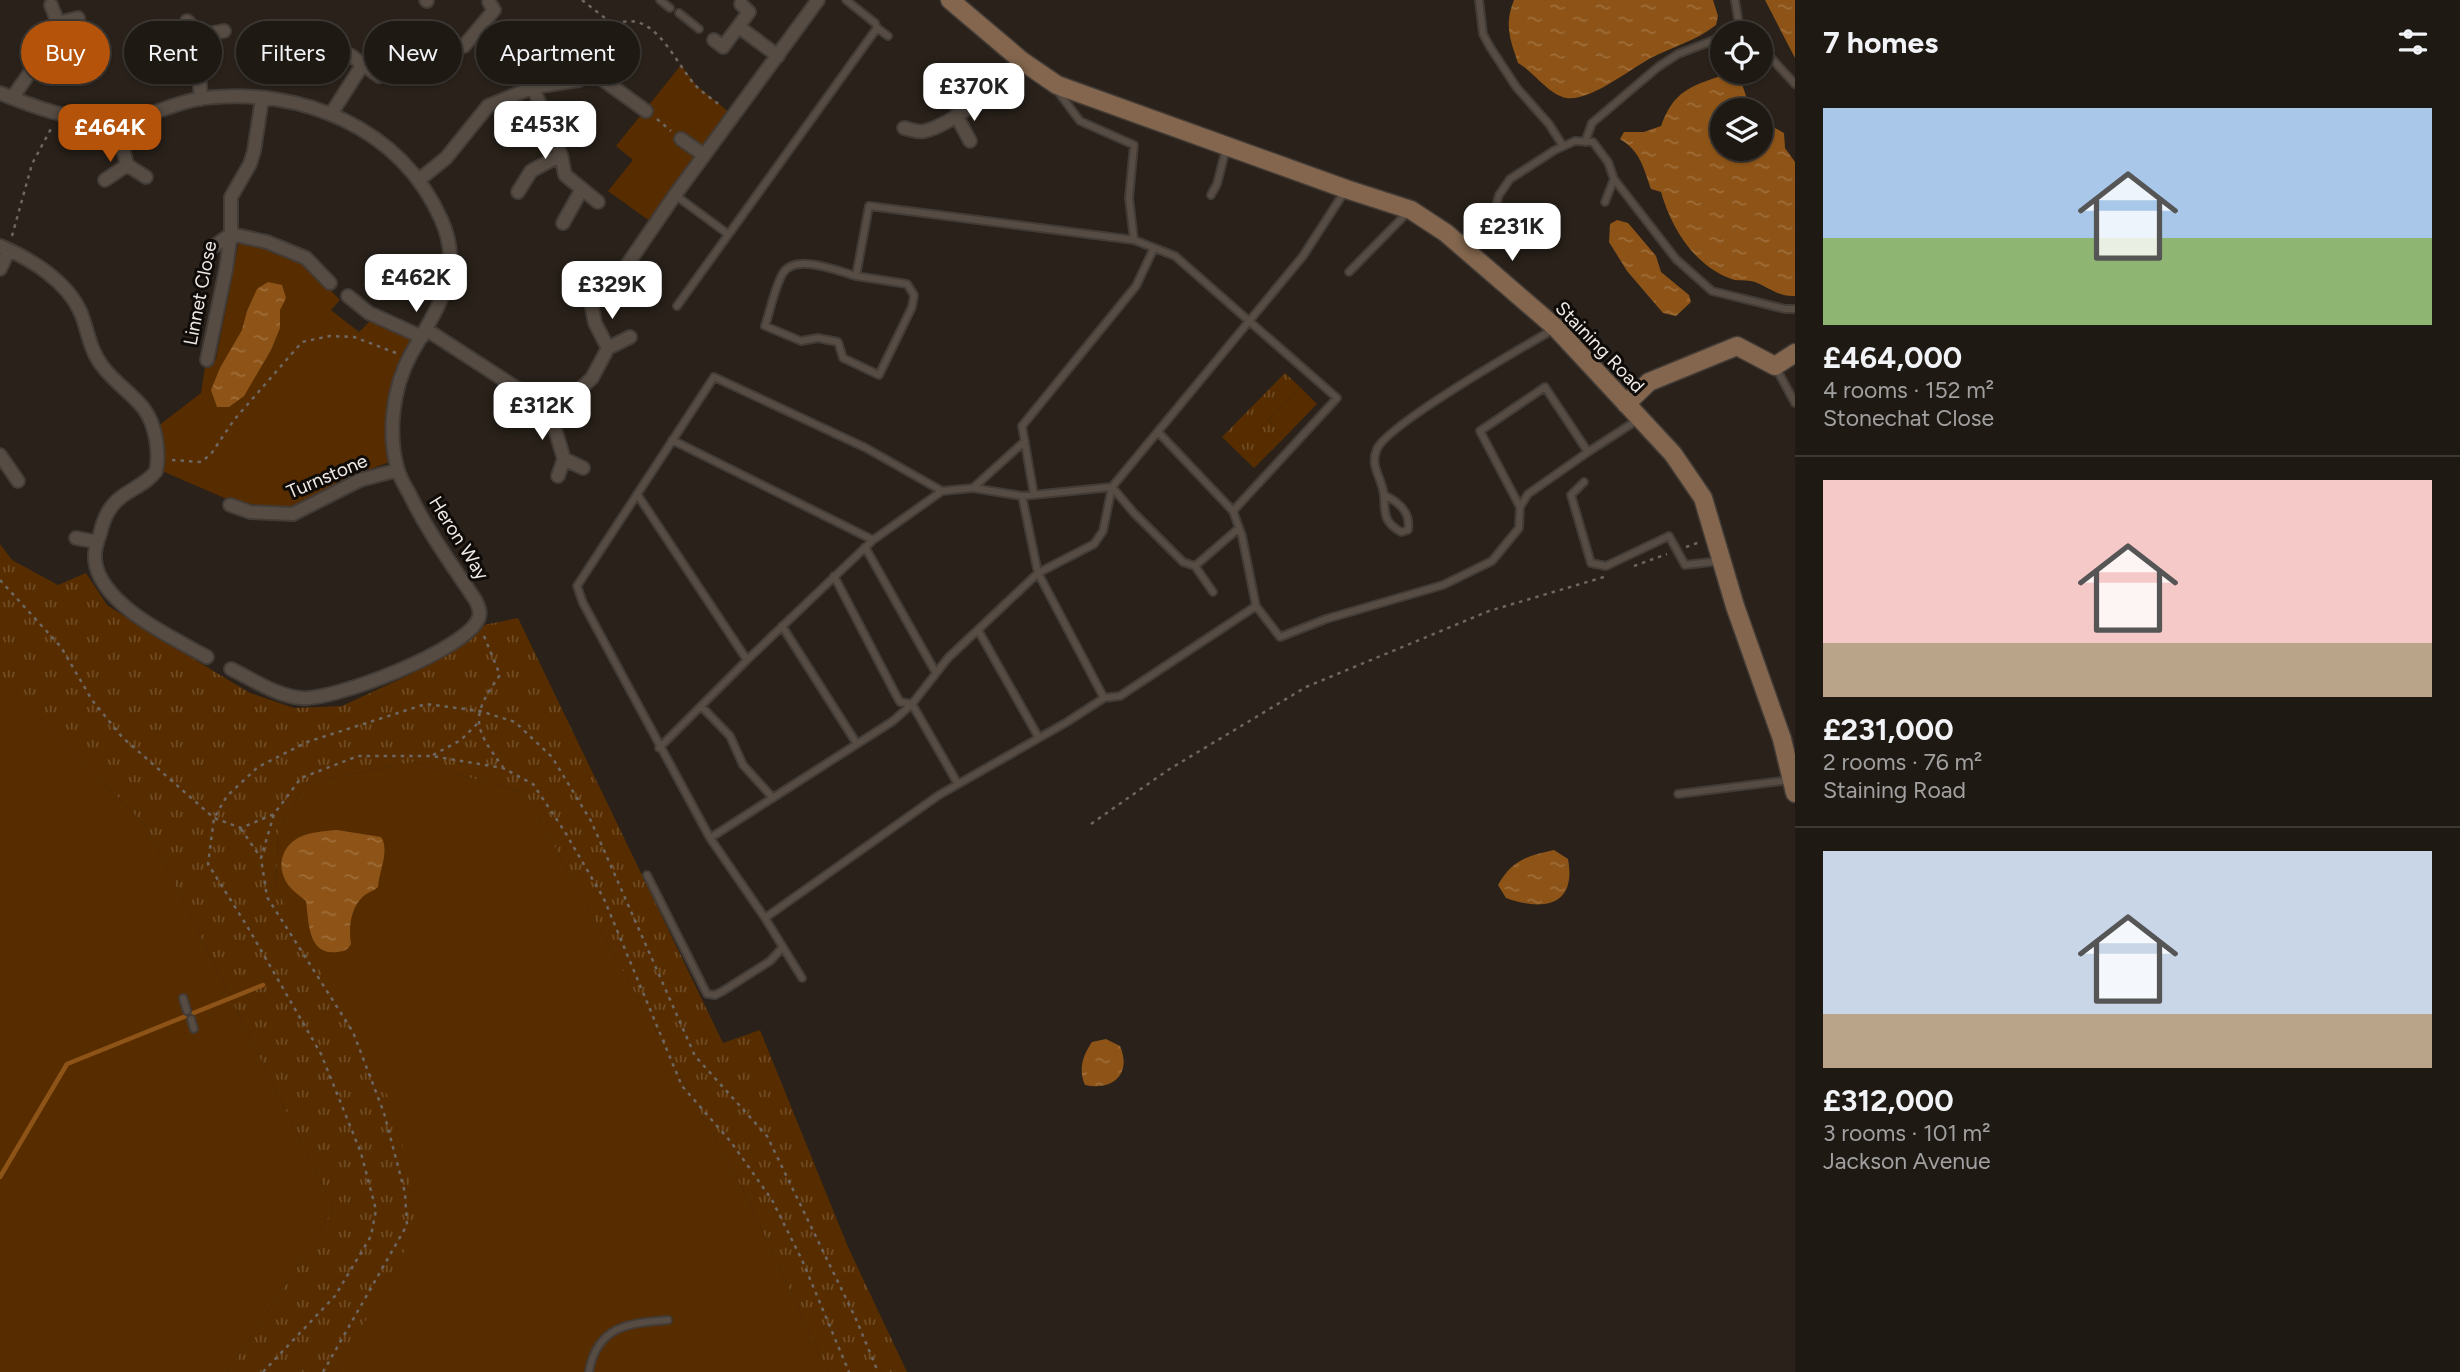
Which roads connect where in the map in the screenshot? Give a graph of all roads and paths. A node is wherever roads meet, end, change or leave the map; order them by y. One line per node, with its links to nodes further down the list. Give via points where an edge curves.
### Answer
1 (582, 0): 17 (path)
2 (660, 0): 11 (lane)
3 (818, 0): 29 (street)
4 (846, 0): 21 (lane)
5 (950, 0): 31 (street, Staining Road)
6 (1479, 0): 55 (lane, via 1483,34 1490,47)
7 (1735, 0): 18 (lane)
8 (489, 2): 16 (street, via 494,10)
9 (741, 4): 20 (street, via 749,12)
10 (51, 5): 14 (street)
11 (670, 8)
12 (679, 13): 22 (lane)
13 (78, 18): 15 (street)
14 (57, 21)
15 (66, 21)
16 (485, 21)
17 (608, 21)
18 (1737, 21)
19 (640, 23): 47 (path, via 661,38 697,87)
20 (738, 27): 25 (street, via 723,47); 29 (street)
21 (877, 28): 24 (lane); 73 (lane)
22 (699, 29)
23 (476, 31): 27 (street)
24 (888, 36)
25 (714, 40)
26 (1710, 42): 53 (lane, via 1658,67 1591,123)
27 (462, 46)
28 (350, 55): 32 (street)
29 (778, 56): 47 (street)
30 (1773, 60): 39 (lane)
31 (1022, 61): 34 (street, Staining Road); 48 (street, via 1006,80)
32 (363, 64): 46 (street)
33 (21, 78): 41 (street)
34 (1048, 79): 54 (street, Staining Road); 74 (lane, via 1080,121 1134,145 1129,198)
35 (200, 84): 42 (street)
36 (533, 84): 40 (street)
37 (553, 84): 40 (street)
38 (609, 84): 44 (street)
39 (1795, 84)
40 (534, 87): 56 (street); 62 (street, via 488,106 446,158)
41 (6, 95): 45 (street, Heron Way)
42 (201, 99): 43 (street, Heron Way); 49 (street, Heron Way)
43 (262, 99): 46 (street, Heron Way); 72 (street, Linnet Close, via 250,164 231,197)
44 (646, 111): 51 (path)
45 (58, 113): 49 (street, Heron Way); 76 (path, via 32,164)
46 (331, 114): 62 (street, Heron Way, via 382,142)
47 (733, 115): 57 (street)
48 (956, 115): 50 (street, via 926,131); 52 (street)
49 (116, 121): 58 (street)
50 (904, 128)
51 (681, 139): 57 (street)
52 (970, 141)
53 (1585, 142): 55 (lane); 60 (lane, via 1593,142)
54 (1227, 144): 64 (street, Staining Road); 67 (lane)
55 (1563, 146): 78 (lane, via 1510,179)
56 (561, 155): 63 (street, via 565,175); 65 (street, via 531,171)
57 (704, 155): 66 (street)
58 (127, 165): 59 (street); 61 (street)
59 (146, 177)
60 (1614, 179): 69 (lane); 87 (lane, via 1676,258 1712,291)
61 (105, 180)
62 (420, 180): 90 (street, Heron Way, via 450,244 446,288)
63 (582, 189): 68 (street); 71 (street)
64 (1346, 189): 70 (street, Staining Road); 88 (lane, via 1303,256)
65 (518, 192)
66 (675, 195): 73 (lane); 79 (street)
67 (1211, 195)
68 (598, 202)
69 (1605, 202)
70 (1411, 209): 78 (street, Staining Road); 81 (lane)
71 (563, 223)
72 (231, 234): 75 (street, Linnet Close); 83 (street, Linnet Close, via 306,258); 95 (street, Linnet Close)
73 (728, 234): 86 (lane)
74 (1134, 240): 77 (lane); 82 (lane, via 869,206)
75 (216, 246)
76 (4, 248): 80 (street); 107 (street, via 55,279 75,302 94,355 146,411)
77 (1154, 248): 88 (lane, via 1175,256); 103 (lane, via 1136,286 1022,426)
78 (1466, 249): 89 (street, Staining Road)
79 (627, 265)
80 (0, 269)
81 (1349, 272)
82 (856, 276): 82 (lane, via 811,264 794,265 783,272 765,326 801,341 838,342 843,358 879,374 914,295 907,284 898,281)
83 (330, 283)
84 (348, 296): 90 (street, via 369,313)
85 (592, 303): 92 (street, via 595,323)
86 (677, 306)
87 (1795, 309)
88 (1250, 321): 101 (lane); 122 (lane, via 1337,398)
89 (1556, 328): 98 (street, Staining Road); 118 (lane, via 1384,439 1374,467)
90 (425, 333): 94 (street, Heron Way); 99 (street)
91 (630, 337): 92 (street)
92 (608, 348): 99 (street, via 592,378)
93 (1795, 353): 96 (street)
94 (409, 358): 107 (path, via 354,337 302,342 234,420 211,454 201,462); 109 (street, Heron Way, via 394,408)
95 (207, 360)
96 (1775, 366): 97 (lane); 98 (street, via 1737,346 1649,382)
97 (1795, 403)
98 (1626, 404): 100 (street, Staining Road)
99 (549, 409): 106 (street)
100 (1640, 419): 104 (lane); 124 (street, Staining Road, via 1689,475)
101 (1158, 432): 113 (lane); 122 (lane)
102 (672, 440): 115 (lane, via 714,377 866,448); 116 (lane); 126 (lane)
103 (1025, 441): 114 (lane); 117 (lane)
104 (1588, 452): 121 (lane, via 1528,494); 121 (lane, via 1545,387 1480,432)
105 (0, 455): 111 (street)
106 (564, 459): 108 (street); 110 (street)
107 (159, 460): 127 (street, via 153,475 112,505)
108 (583, 468)
109 (398, 470): 120 (street, Turnstone, via 360,480 293,514 250,512); 139 (street, Heron Way, via 417,510 476,601 480,609)
110 (558, 476)
111 (19, 481)
112 (1584, 482): 129 (lane, via 1572,495 1591,563 1606,566 1669,536)
113 (1112, 487): 117 (lane); 131 (lane, via 1183,562); 133 (lane, via 1103,531 1094,544)
114 (973, 488): 115 (lane); 119 (lane)
115 (942, 491): 126 (lane)
116 (638, 494): 143 (lane); 153 (lane, via 577,586)
117 (1034, 495): 119 (lane)
118 (1384, 495): 118 (lane, via 1388,521 1401,531 1408,530 1406,513)
119 (1022, 496): 133 (lane)
120 (230, 505)
121 (1520, 507): 138 (lane, via 1519,528 1492,561 1443,585 1280,637)
122 (1233, 510): 123 (lane)
123 (1239, 528): 131 (lane); 138 (lane)
124 (1716, 536): 129 (path); 130 (street, Staining Road)
125 (76, 538): 127 (street)
126 (873, 540): 128 (lane)
127 (97, 542): 142 (street, via 97,569 118,601)
128 (865, 547): 134 (lane); 145 (lane)
129 (1677, 551): 130 (lane, via 1685,565); 132 (path)
130 (1722, 561): 157 (street, Staining Road)
131 (1195, 566): 137 (lane)
132 (1630, 568)
133 (1038, 573): 141 (lane); 146 (lane)
134 (834, 576): 140 (lane); 147 (lane, via 900,702)
135 (1607, 576): 162 (path, via 1489,611 1306,687 1168,770)
136 (0, 580): 161 (path, via 61,647 110,724)
137 (1213, 592)
138 (1255, 607): 146 (lane, via 1120,696)
139 (477, 620): 144 (street, via 471,629 427,657 315,698 285,694); 149 (path, via 500,675)
140 (782, 626): 143 (lane); 152 (lane)
141 (978, 629): 145 (lane); 151 (lane)
142 (207, 657)
143 (747, 660): 148 (lane)
144 (231, 668)
145 (936, 673): 147 (lane)
146 (1104, 698): 151 (lane)
147 (912, 704): 152 (lane); 156 (lane)
148 (701, 706): 153 (lane); 159 (lane, via 730,736 743,765)
149 (480, 711): 150 (path); 161 (path, via 426,704 307,742 258,767 227,796); 179 (path, via 515,722 552,757 572,789 602,845 695,1056 767,1136)
150 (478, 723): 154 (path, via 461,740); 155 (path, via 484,742)
151 (1039, 738): 156 (lane)
152 (858, 744): 159 (lane)
153 (659, 748): 164 (lane)
154 (432, 755): 155 (path); 160 (path, via 358,755 301,778)
155 (503, 768): 178 (path, via 533,784 604,899 682,1086 731,1142 772,1200)
156 (958, 784): 167 (lane)
157 (1794, 787): 158 (lane)
158 (1678, 794)
159 (774, 798): 164 (lane)
160 (274, 814): 163 (path); 165 (path)
161 (214, 818): 163 (path); 175 (path, via 208,864 321,1055 360,1153 376,1210 371,1236 335,1296)
162 (1091, 824)
163 (241, 828): 165 (path)
164 (710, 838): 167 (lane)
165 (261, 858): 176 (path, via 267,897 353,1032 384,1113 405,1192 407,1225)
166 (647, 875): 168 (lane, via 707,994 723,991 770,961)
167 (765, 918): 168 (lane)
168 (783, 947): 169 (lane)
169 (802, 978)
170 (183, 998): 171 (lane)
171 (187, 1011)
172 (191, 1019): 173 (lane)
173 (194, 1029)
174 (668, 1320): 177 (lane, via 614,1330 597,1345)
175 (263, 1372)
176 (324, 1372)
177 (589, 1372)
178 (849, 1372)
179 (878, 1372)

